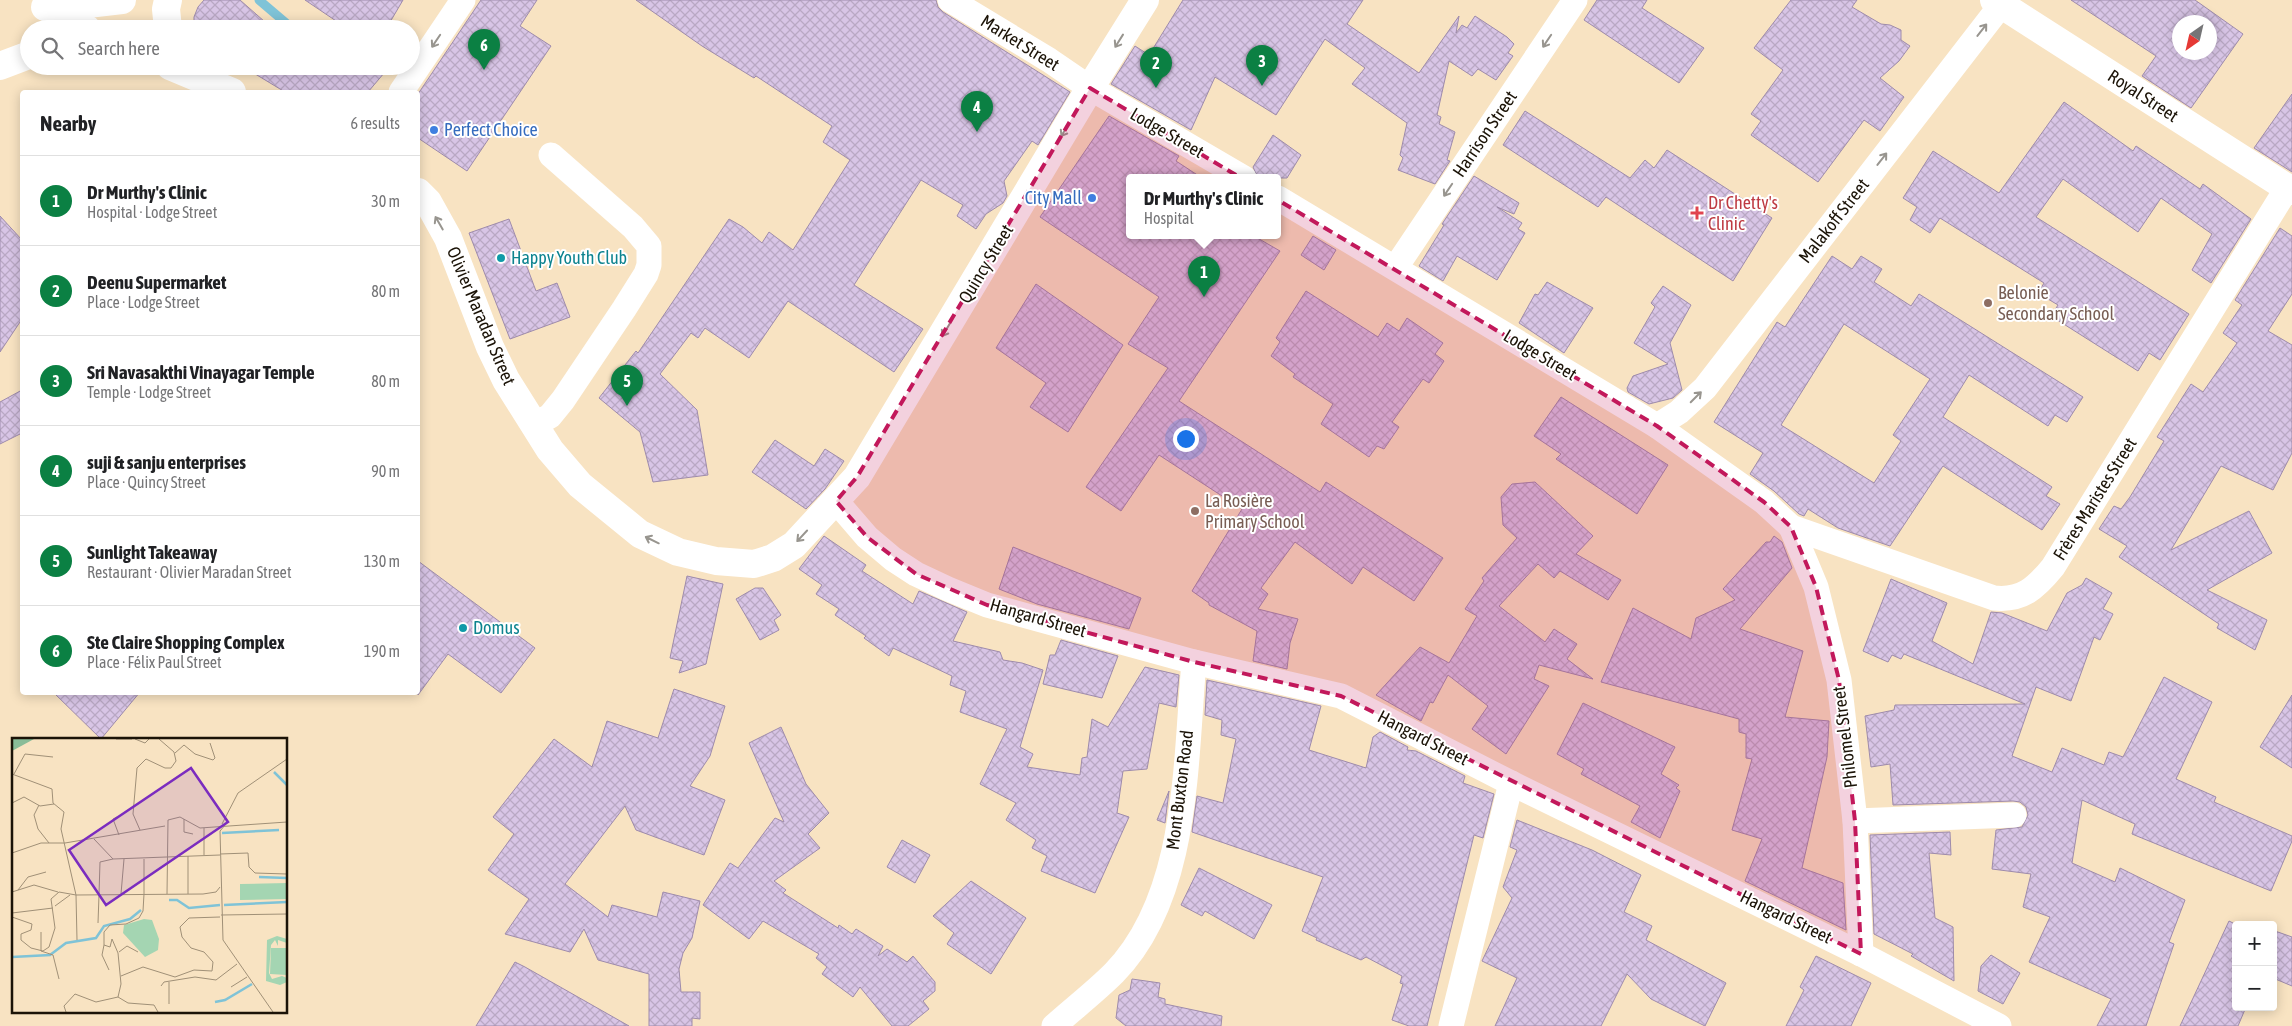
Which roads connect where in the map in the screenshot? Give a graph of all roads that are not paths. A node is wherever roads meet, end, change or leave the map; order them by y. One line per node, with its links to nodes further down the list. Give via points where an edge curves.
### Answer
1 (122, 0): 8 (main road, via 62,7)
2 (168, 0): 10 (main road)
3 (463, 0): 12 (street, one-way to 12)
4 (950, 0): 16 (street, Market Street)
5 (1145, 0): 16 (main road, Quincy Street, one-way to 16)
6 (1574, 0): 24 (street, Harrison Street, one-way to 24)
7 (1998, 2): 21 (main road, Royal Street); 26 (street, Malakoff Street, one-way to 7, via 1679,412 1705,388)
8 (39, 3): 9 (main road)
9 (70, 20)
10 (167, 20)
11 (20, 58): 13 (main road)
12 (420, 64)
13 (0, 66)
14 (200, 75): 17 (main road)
15 (412, 75): 18 (street, one-way to 18)
16 (1090, 88): 20 (street, Lodge Street); 27 (main road, Quincy Street, one-way to 27)
17 (228, 90)
18 (402, 90)
19 (551, 155): 25 (street, via 634,227 649,246 649,264 624,309 563,400 550,416)
20 (1237, 174)
21 (2290, 190): 29 (street, Frères Maristes Street, via 2053,566 2024,595 1994,598)
22 (420, 194): 25 (main road, Olivier Maradan Street, one-way to 22, via 490,347 448,238)
23 (1281, 200): 24 (street, Lodge Street)
24 (1396, 268): 26 (street, Lodge Street)
25 (534, 425): 28 (main road, Olivier Maradan Street, one-way to 25, via 794,545 773,558 754,564 716,561 686,554 640,534 580,485 550,450)
26 (1657, 426): 29 (street, Lodge Street, via 1764,502)
27 (857, 477): 28 (main road, Olivier Maradan Street)
28 (836, 501): 30 (street, Hangard Street, via 867,537 893,559 948,589 987,604)
29 (1791, 527): 33 (street, Philomel Street, via 1816,587 1838,680)
30 (1194, 662): 31 (street, Hangard Street, via 1341,696); 35 (street, Mont Buxton Road, via 1180,824 1167,884 1148,926 1115,972)
31 (1510, 783): 34 (street, Hangard Street); 36 (street)
32 (2014, 815): 33 (street)
33 (1854, 821): 34 (street, Philomel Street)
34 (1861, 954): 37 (street, Hangard Street)
35 (1054, 1026)
36 (1451, 1026)
37 (1999, 1026)

